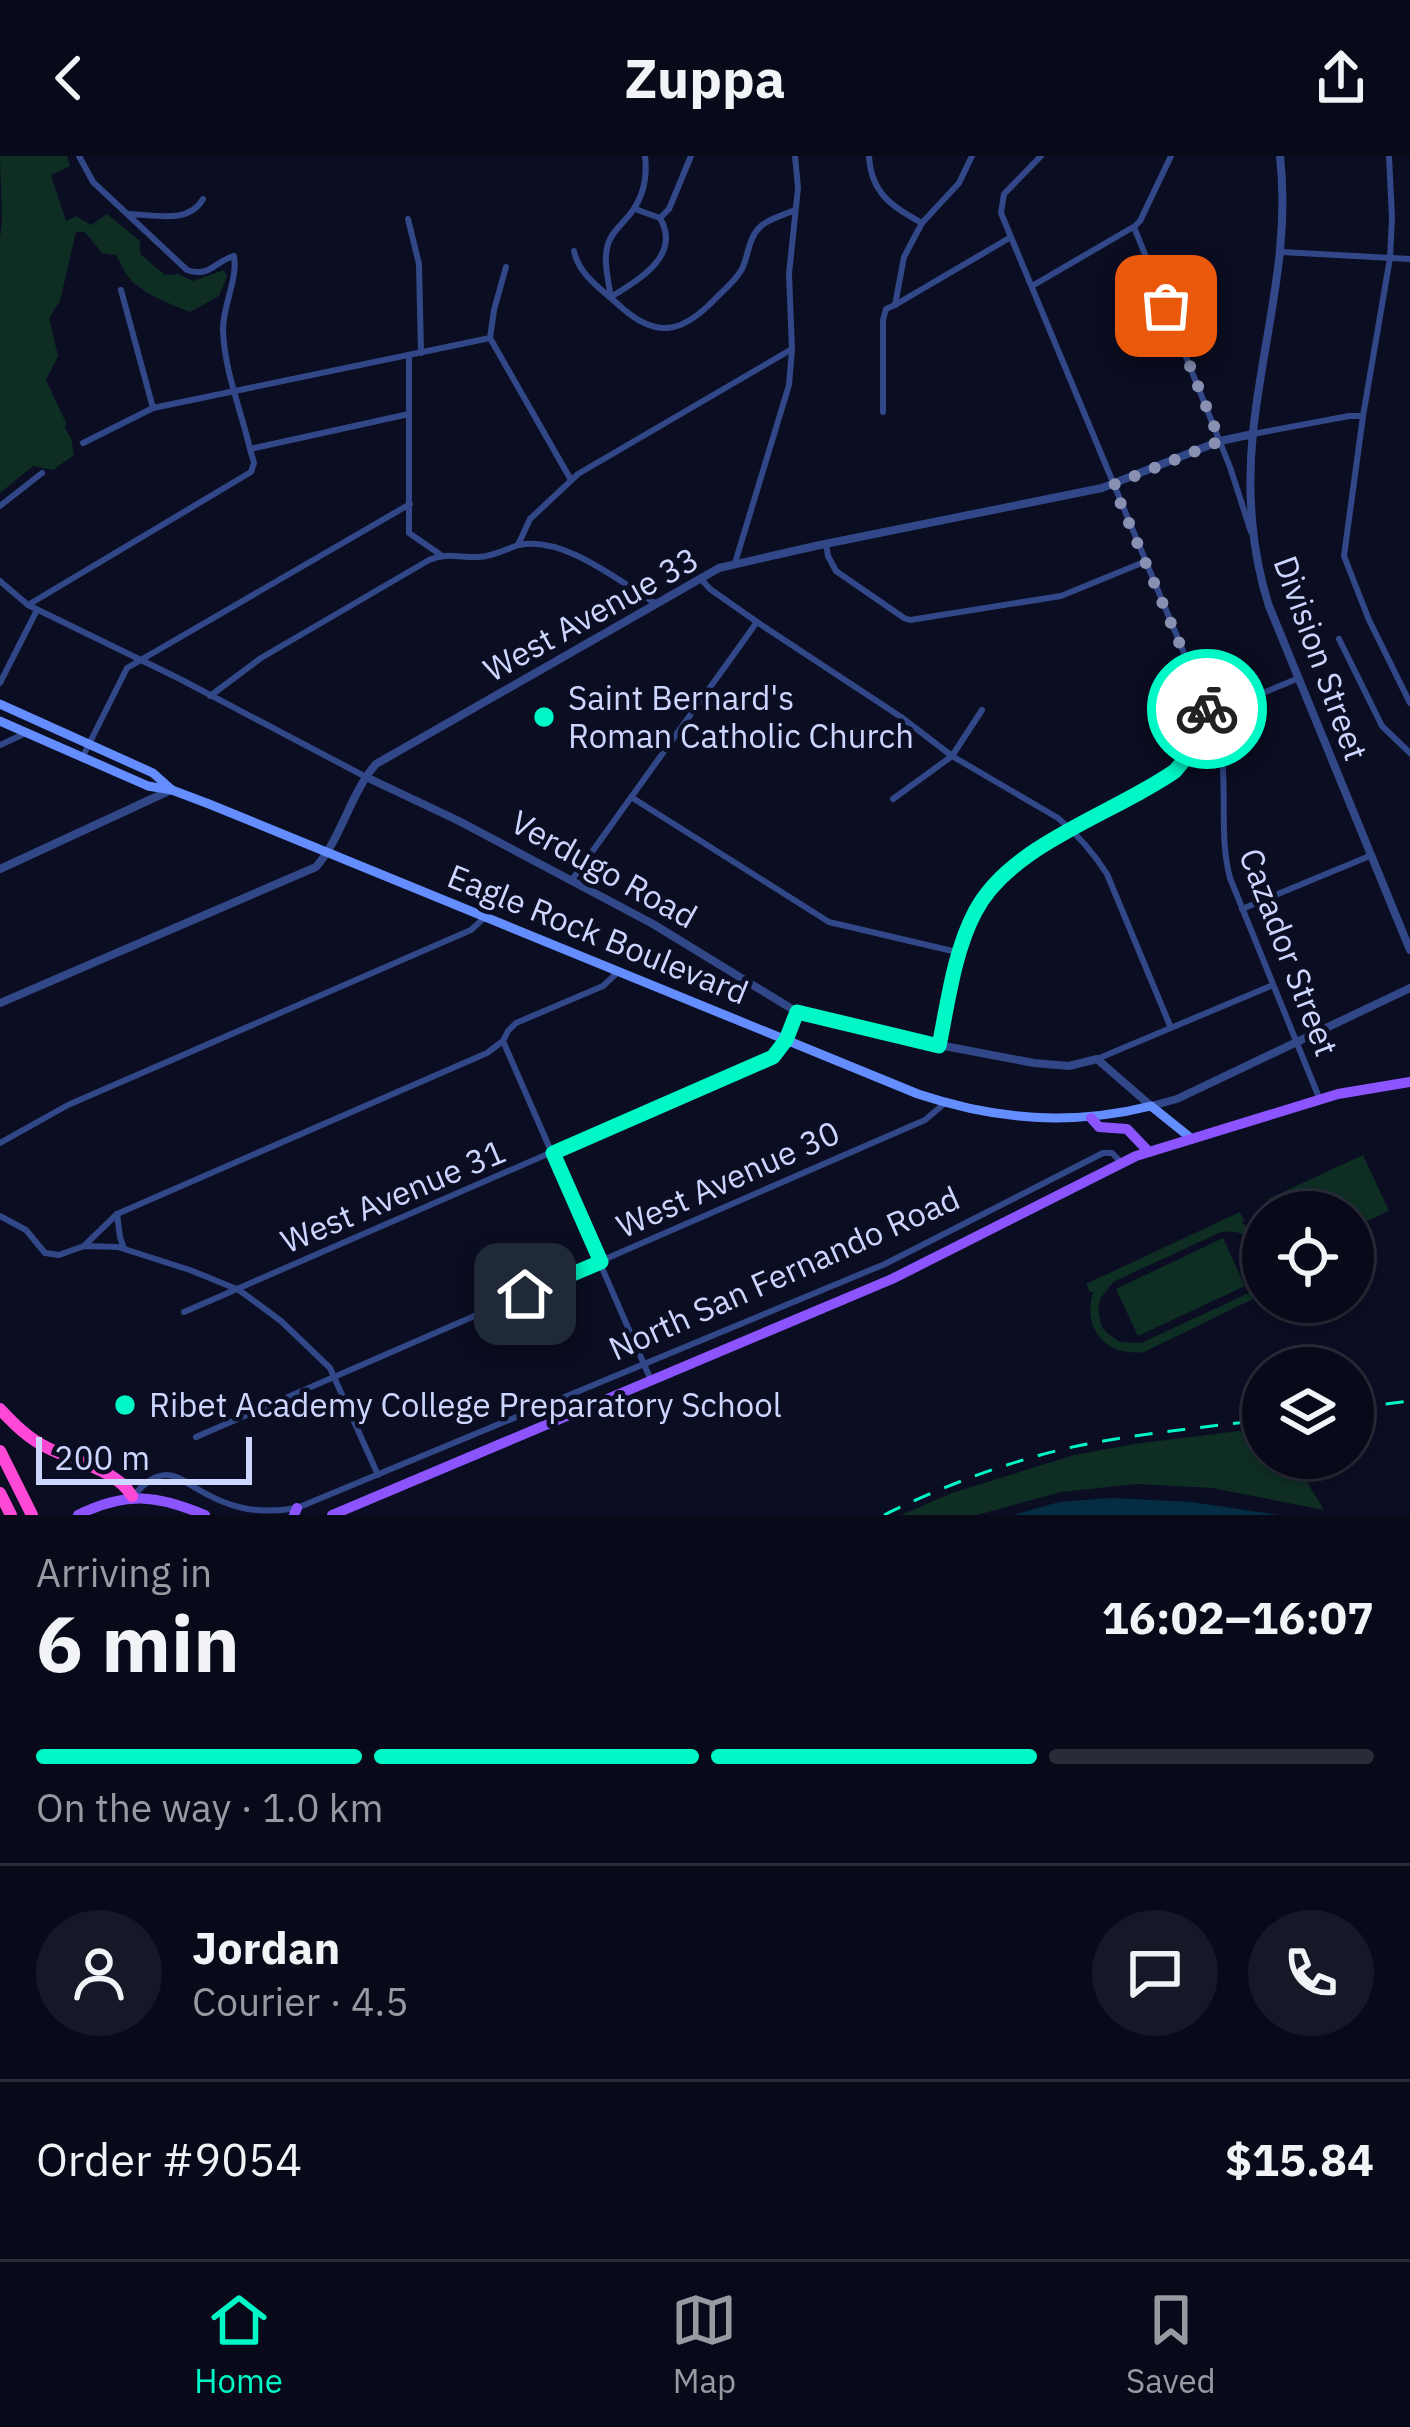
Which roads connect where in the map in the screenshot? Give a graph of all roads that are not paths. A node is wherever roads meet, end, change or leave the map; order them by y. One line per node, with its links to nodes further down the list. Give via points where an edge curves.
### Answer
1 (79, 156): 14 (street, via 92,182)
2 (646, 156): 12 (street)
3 (691, 156): 15 (street)
4 (795, 156): 13 (street)
5 (869, 156): 17 (street, via 880,195)
6 (972, 156): 17 (street)
7 (1041, 156): 19 (street, via 1004,194 1001,213)
8 (1171, 156): 18 (street)
9 (1281, 156): 21 (street, Division Street)
10 (1389, 156): 22 (street)
11 (203, 199): 14 (street, via 186,215)
12 (634, 209): 15 (street); 27 (street, via 608,245)
13 (795, 210): 27 (street, via 762,226 735,278 684,325 647,325); 30 (street)
14 (127, 214): 33 (street, via 187,270 209,271 234,256 223,328)
15 (661, 218): 27 (street, via 666,238 658,262)
16 (408, 220): 31 (street, via 419,264)
17 (922, 224): 28 (street, via 904,257)
18 (1134, 227): 25 (street); 39 (street)
19 (1011, 237): 25 (street, Cazador Street); 28 (street)
20 (574, 251): 27 (street, via 580,270)
21 (1282, 252): 22 (street); 38 (street, Division Street)
22 (1390, 258): 23 (street); 37 (street)
23 (1410, 260)
24 (506, 267): 29 (street)
25 (1032, 286): 44 (street, Cazador Street)
26 (121, 290): 34 (street)
27 (611, 297)
28 (896, 305): 35 (street, via 883,320)
29 (490, 338): 31 (street); 43 (street)
30 (792, 350): 43 (street); 52 (street, via 789,385)
31 (421, 352): 32 (street)
32 (409, 355): 33 (street); 36 (street)
33 (236, 393): 34 (street); 41 (street)
34 (153, 408): 40 (street)
35 (883, 412)
36 (409, 415): 41 (street); 45 (street)
37 (1363, 416): 38 (street, West Avenue 33); 64 (street, via 1344,556)
38 (1253, 434): 39 (street, West Avenue 33); 49 (street, Division Street)
39 (1220, 441): 44 (street, West Avenue 33); 49 (street)
40 (83, 443)
41 (250, 449): 56 (street, via 251,472)
42 (43, 472): 46 (street)
43 (571, 480): 48 (street, via 530,519)
44 (1113, 485): 47 (street, West Avenue 33); 51 (street, Cazador Street)
45 (410, 503): 50 (street, via 410,533); 60 (street)
46 (0, 506)
47 (826, 543): 51 (street, via 836,571 910,620 1061,596); 52 (street, West Avenue 33)
48 (518, 545): 50 (street, via 476,557); 55 (street, via 558,547)
49 (1255, 546): 61 (street, Division Street)
50 (441, 555): 63 (street)
51 (1144, 562): 67 (street, Cazador Street)
52 (735, 563): 53 (street, West Avenue 33)
53 (700, 578): 55 (street, West Avenue 33); 58 (street)
54 (0, 581): 56 (street, Verdugo Road)
55 (656, 603): 75 (street, West Avenue 33, via 376,764)
56 (28, 605): 57 (street, Verdugo Road)
57 (37, 610): 60 (street, Verdugo Road); 62 (street)
58 (757, 622): 73 (street); 77 (street)
59 (1339, 639): 72 (street, via 1382,726)
60 (140, 661): 63 (street, Verdugo Road); 71 (street, via 128,668)
61 (1299, 678): 67 (street); 81 (street, Division Street)
62 (0, 683)
63 (210, 696): 75 (street, Verdugo Road)
64 (1410, 703)
65 (0, 704): 71 (main road, Eagle Rock Boulevard)
66 (982, 710): 73 (street)
67 (1210, 715): 79 (street, via 1175,771); 84 (street, Cazador Street, via 1223,765 1224,853)
68 (0, 721): 69 (main road, Eagle Rock Boulevard)
69 (27, 733): 70 (street); 74 (main road, Eagle Rock Boulevard)
70 (0, 745)
71 (89, 745): 74 (street); 76 (main road, Eagle Rock Boulevard)
72 (1410, 753)
73 (952, 756): 78 (street); 79 (street)
74 (82, 758): 76 (main road, Eagle Rock Boulevard)
75 (366, 777): 80 (street, West Avenue 33); 83 (street, Verdugo Road)
76 (172, 790): 80 (main road, Eagle Rock Boulevard); 82 (street)
77 (631, 797): 83 (street); 88 (street, via 830,922)
78 (893, 799)
79 (1073, 830): 88 (street, via 997,880); 94 (street, via 1107,874)
80 (329, 853): 85 (main road, Eagle Rock Boulevard); 92 (street, via 316,867)
81 (1372, 855): 84 (street); 86 (street, Division Street)
82 (0, 869)
83 (572, 881): 93 (street, Verdugo Road)
84 (1242, 909): 90 (street, Cazador Street)
85 (484, 918): 89 (main road, Eagle Rock Boulevard); 107 (street)
86 (1405, 925): 87 (street, Division Street)
87 (1410, 950)
88 (961, 952): 98 (street)
89 (618, 972): 95 (main road, Eagle Rock Boulevard); 96 (street, via 516,1023)
90 (1273, 985): 94 (street); 97 (street, Cazador Street)
91 (1410, 988): 97 (street)
92 (0, 1003)
93 (797, 1012): 95 (street); 98 (street, Verdugo Road)
94 (1171, 1028): 99 (street)
95 (786, 1040): 102 (main road, Eagle Rock Boulevard); 109 (street, West Avenue 31, via 773,1057)
96 (503, 1041): 109 (street); 111 (street)
97 (1296, 1042): 101 (street, Cazador Street); 103 (street)
98 (939, 1046): 99 (street, Verdugo Road, via 1057,1066)
99 (1097, 1059): 103 (street)
100 (1410, 1082): 101 (main road, North San Fernando Road)
101 (1320, 1100): 106 (main road, North San Fernando Road)
102 (945, 1103): 104 (main road, Eagle Rock Boulevard, via 1017,1117); 115 (street, West Avenue 30, via 925,1120)
103 (1151, 1106): 104 (main road, Eagle Rock Boulevard); 106 (main road)
104 (1091, 1118): 105 (main road)
105 (1134, 1135): 108 (main road); 110 (main road)
106 (1192, 1139): 108 (main road, North San Fernando Road)
107 (0, 1143)
108 (1149, 1151): 110 (main road, North San Fernando Road)
109 (553, 1153): 115 (street); 116 (street, West Avenue 31)
110 (1123, 1161): 118 (street, North San Fernando Road, via 1103,1153 885,1264); 120 (main road, North San Fernando Road, via 892,1279)
111 (117, 1214): 113 (street); 114 (street)
112 (0, 1216): 113 (street, via 45,1253)
113 (84, 1246): 114 (street)
114 (124, 1249): 116 (street)
115 (601, 1262): 118 (street); 119 (street, West Avenue 30)
116 (238, 1290): 117 (street, West Avenue 31); 119 (street)
117 (184, 1312)
118 (645, 1366): 120 (street); 124 (street, North San Fernando Road)
119 (335, 1376): 122 (street, West Avenue 30); 124 (street)
120 (651, 1382): 132 (main road, North San Fernando Road)
121 (0, 1409): 125 (highway, via 28,1436 115,1478)
122 (196, 1437)
123 (0, 1451): 129 (highway)
124 (378, 1475): 127 (street, North San Fernando Road)
125 (132, 1496): 127 (street, North San Fernando Road, via 170,1474 241,1510); 130 (main road, North San Fernando Road); 131 (main road)
126 (2, 1497): 128 (highway)
127 (295, 1511)
128 (11, 1515)
129 (32, 1515)
130 (78, 1515)
131 (205, 1515)
132 (332, 1515)

